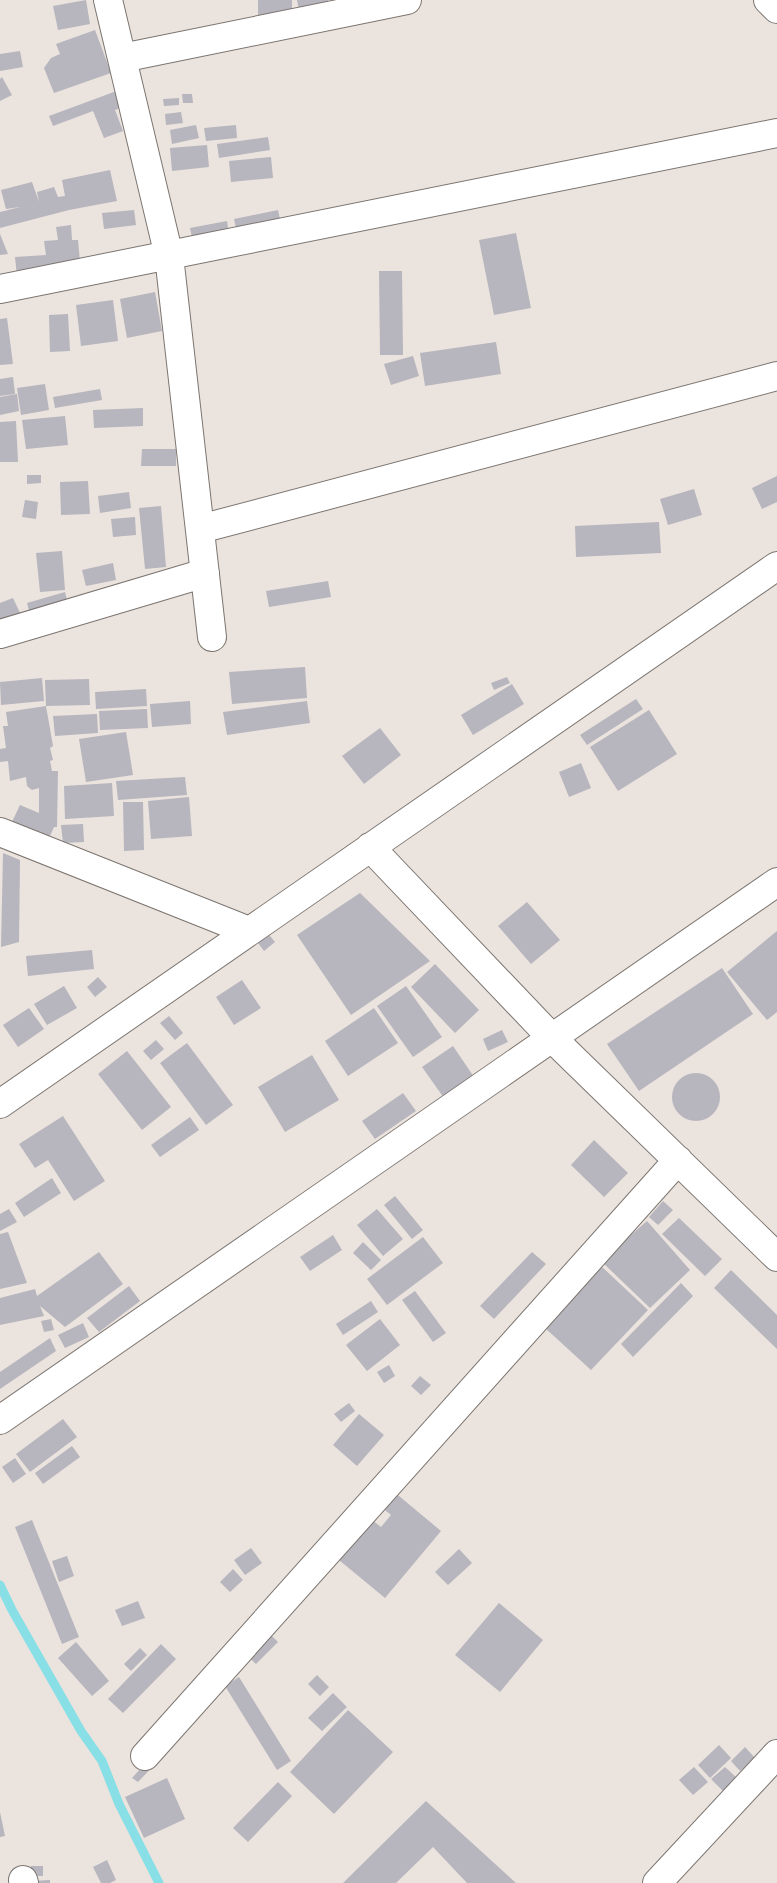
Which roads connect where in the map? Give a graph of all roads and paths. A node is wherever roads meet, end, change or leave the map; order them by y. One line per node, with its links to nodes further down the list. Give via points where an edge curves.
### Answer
1 (108, 0): 5 (street)
2 (407, 0): 5 (street)
3 (768, 0): 4 (street)
4 (777, 9)
5 (122, 58): 7 (street)
6 (777, 133): 7 (street)
7 (169, 256): 8 (street); 10 (street)
8 (0, 289)
9 (777, 376): 10 (street)
10 (200, 529): 12 (street)
11 (777, 566): 16 (street)
12 (205, 572): 13 (street); 14 (street)
13 (0, 634)
14 (212, 637)
15 (0, 832): 18 (street)
16 (370, 847): 18 (street); 19 (street)
17 (777, 882): 19 (street)
18 (250, 931): 20 (street)
19 (552, 1038): 21 (street); 23 (street)
20 (0, 1104)
21 (678, 1160): 22 (street); 25 (street)
22 (777, 1257)
23 (0, 1420)
24 (777, 1754): 26 (street)
25 (145, 1756)
26 (657, 1883)

